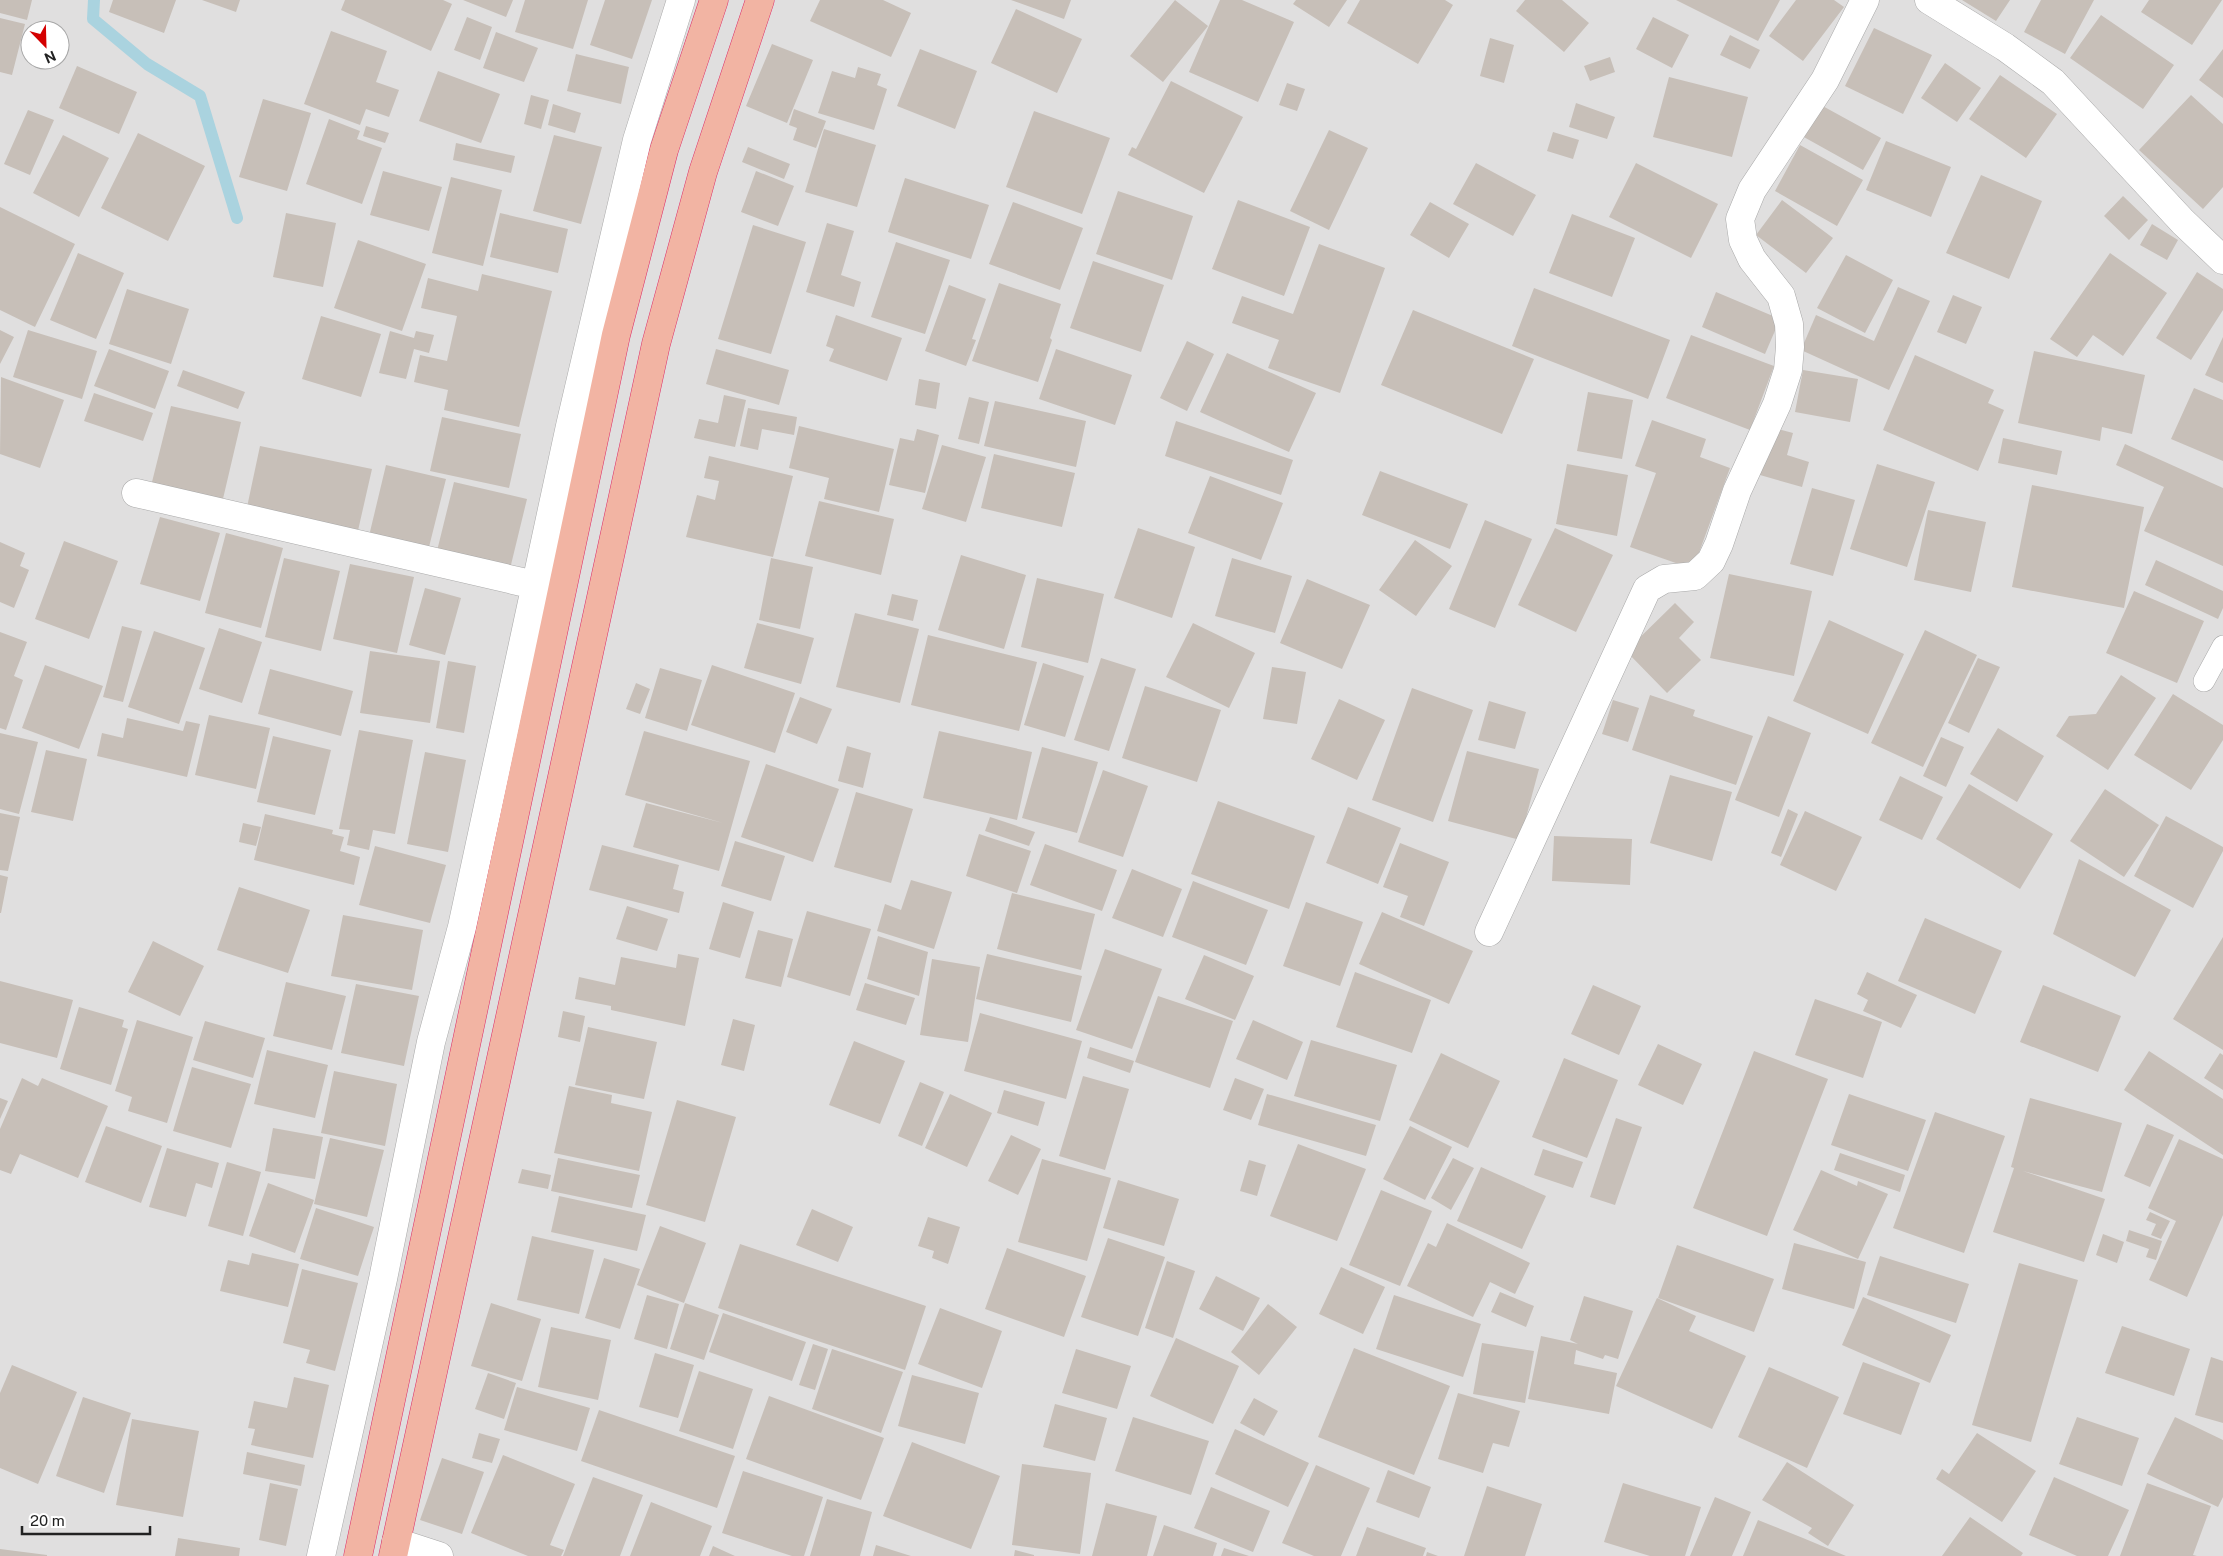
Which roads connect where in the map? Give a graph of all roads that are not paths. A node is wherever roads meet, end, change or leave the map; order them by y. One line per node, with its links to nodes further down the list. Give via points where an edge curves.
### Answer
1 (681, 0): 8 (street, via 637,140)
2 (714, 0): 14 (highway, via 664,150 616,334)
3 (760, 0): 12 (highway, via 703,172 656,344)
4 (1865, 0): 11 (street, via 1825,80 1752,190 1740,219 1743,240 1752,259 1781,296 1789,324 1788,370 1777,404 1737,491 1711,561 1696,576 1664,578 1647,590)
5 (1929, 0): 6 (street, via 2005,47 2053,82 2183,222)
6 (2223, 260)
7 (136, 493): 8 (street)
8 (535, 585): 13 (street, via 462,927 431,1042 384,1279)
9 (2223, 646): 10 (lane)
10 (2204, 681)
11 (1489, 932)
12 (394, 1549): 15 (street)
13 (321, 1556)
14 (358, 1556)
15 (439, 1556)

